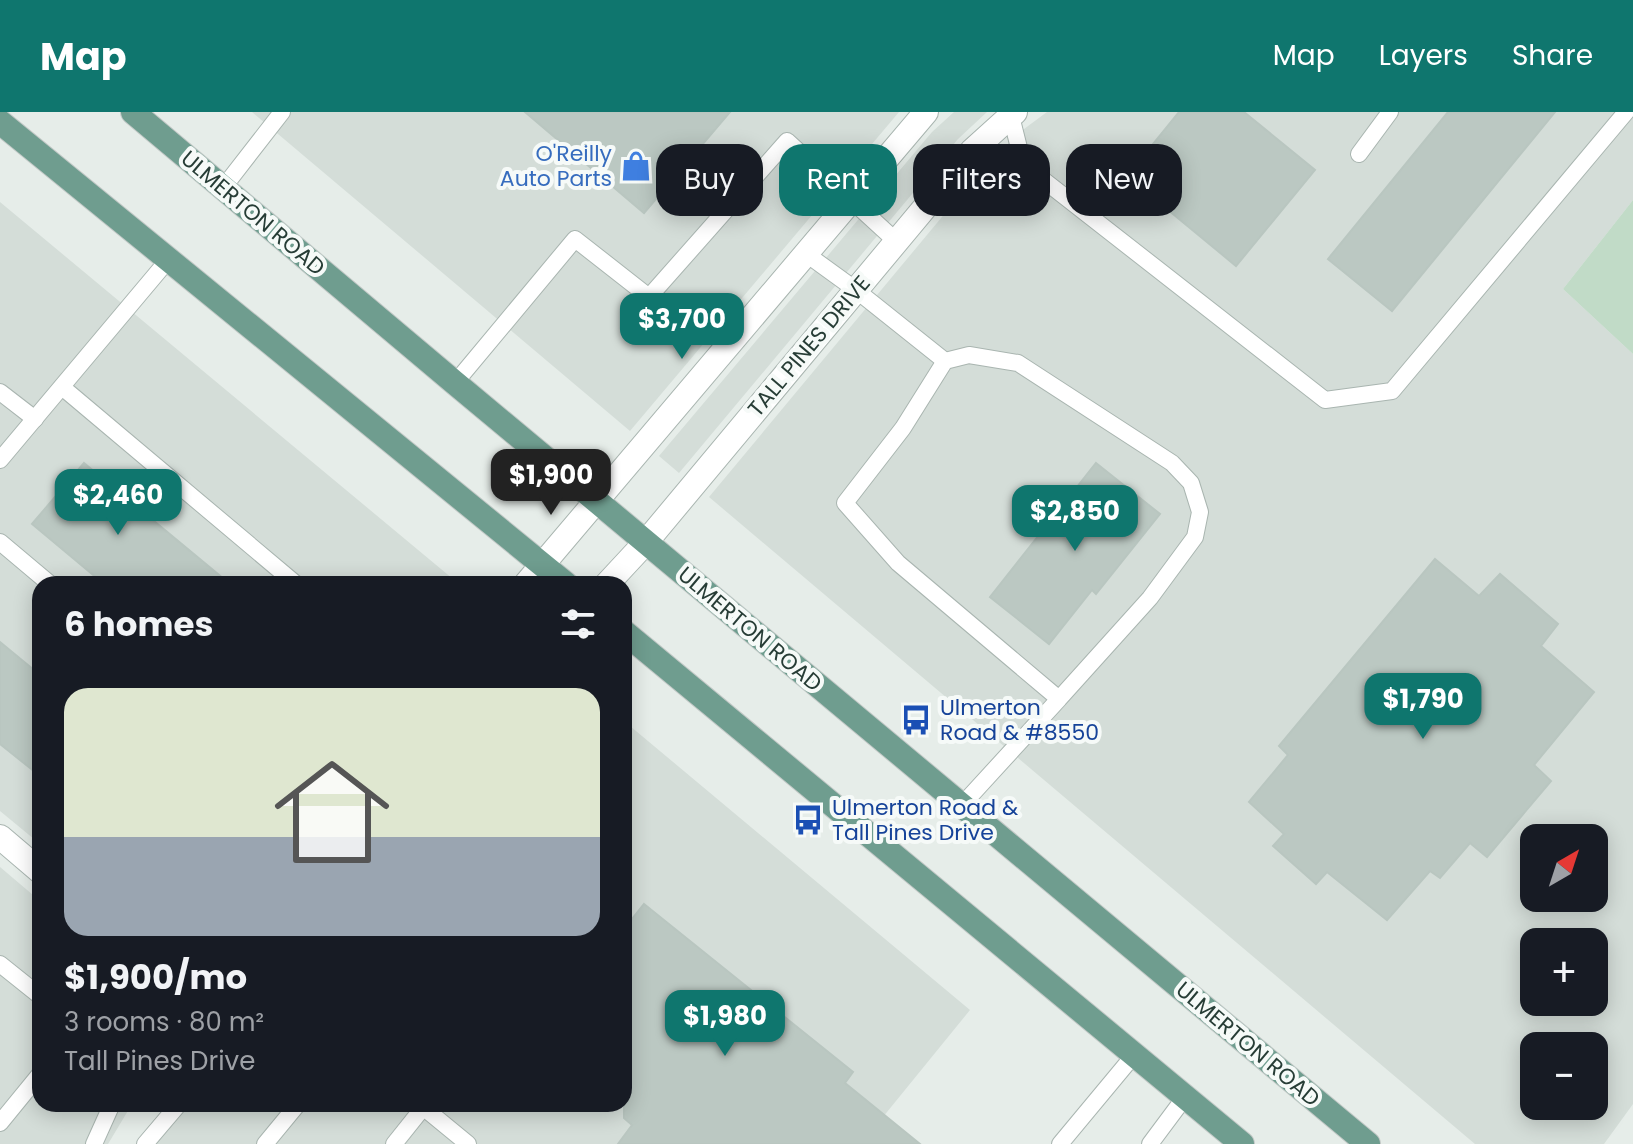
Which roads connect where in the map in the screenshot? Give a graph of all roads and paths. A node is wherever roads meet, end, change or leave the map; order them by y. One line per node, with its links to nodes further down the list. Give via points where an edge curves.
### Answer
1 (133, 112): 11 (main road, ULMERTON ROAD)
2 (282, 112): 11 (lane)
3 (926, 112): 8 (street)
4 (1390, 112): 10 (lane)
5 (1626, 112): 6 (lane, via 1392,391 1325,400 1023,164)
6 (1012, 113): 14 (street, TALL PINES DRIVE, via 972,151)
7 (0, 122): 16 (main road)
8 (897, 146)
9 (779, 150): 19 (lane, via 649,297 575,239)
10 (1359, 154)
11 (223, 188): 19 (main road, ULMERTON ROAD)
12 (836, 216): 15 (street)
13 (868, 216): 14 (lane)
14 (897, 242): 17 (street, TALL PINES DRIVE)
15 (805, 253): 17 (lane); 24 (street)
16 (168, 260): 20 (lane); 27 (main road)
17 (856, 290): 18 (lane); 26 (street, TALL PINES DRIVE)
18 (945, 361): 34 (lane, via 903,428 845,503 898,563); 34 (lane, via 969,355 1018,363 1172,463 1191,483 1200,512 1195,537 1150,598)
19 (455, 383): 24 (main road, ULMERTON ROAD)
20 (62, 387): 22 (lane); 29 (lane)
21 (0, 392): 22 (lane)
22 (35, 419): 23 (lane)
23 (0, 460)
24 (596, 501): 26 (main road, ULMERTON ROAD); 27 (street)
25 (0, 542): 28 (lane)
26 (646, 542): 32 (street, TALL PINES DRIVE); 35 (main road, ULMERTON ROAD)
27 (542, 564): 30 (street); 31 (main road)
28 (40, 576)
29 (286, 576)
30 (532, 576)
31 (556, 576)
32 (614, 576)
33 (632, 639): 40 (main road)
34 (1059, 699): 35 (lane)
35 (962, 805): 57 (main road, ULMERTON ROAD)
36 (0, 837): 37 (street)
37 (32, 864)
38 (0, 964): 39 (lane)
39 (32, 990)
40 (1134, 1055): 42 (main road); 54 (lane)
41 (32, 1084): 48 (lane)
42 (1185, 1097): 55 (lane); 56 (main road)
43 (108, 1112): 49 (lane)
44 (172, 1112): 50 (lane)
45 (291, 1112): 51 (lane)
46 (420, 1112): 52 (lane)
47 (432, 1112): 53 (lane)
48 (0, 1123)
49 (94, 1144)
50 (145, 1144)
51 (265, 1144)
52 (394, 1144)
53 (468, 1144)
54 (1060, 1144)
55 (1150, 1144)
56 (1242, 1144)
57 (1368, 1144)

